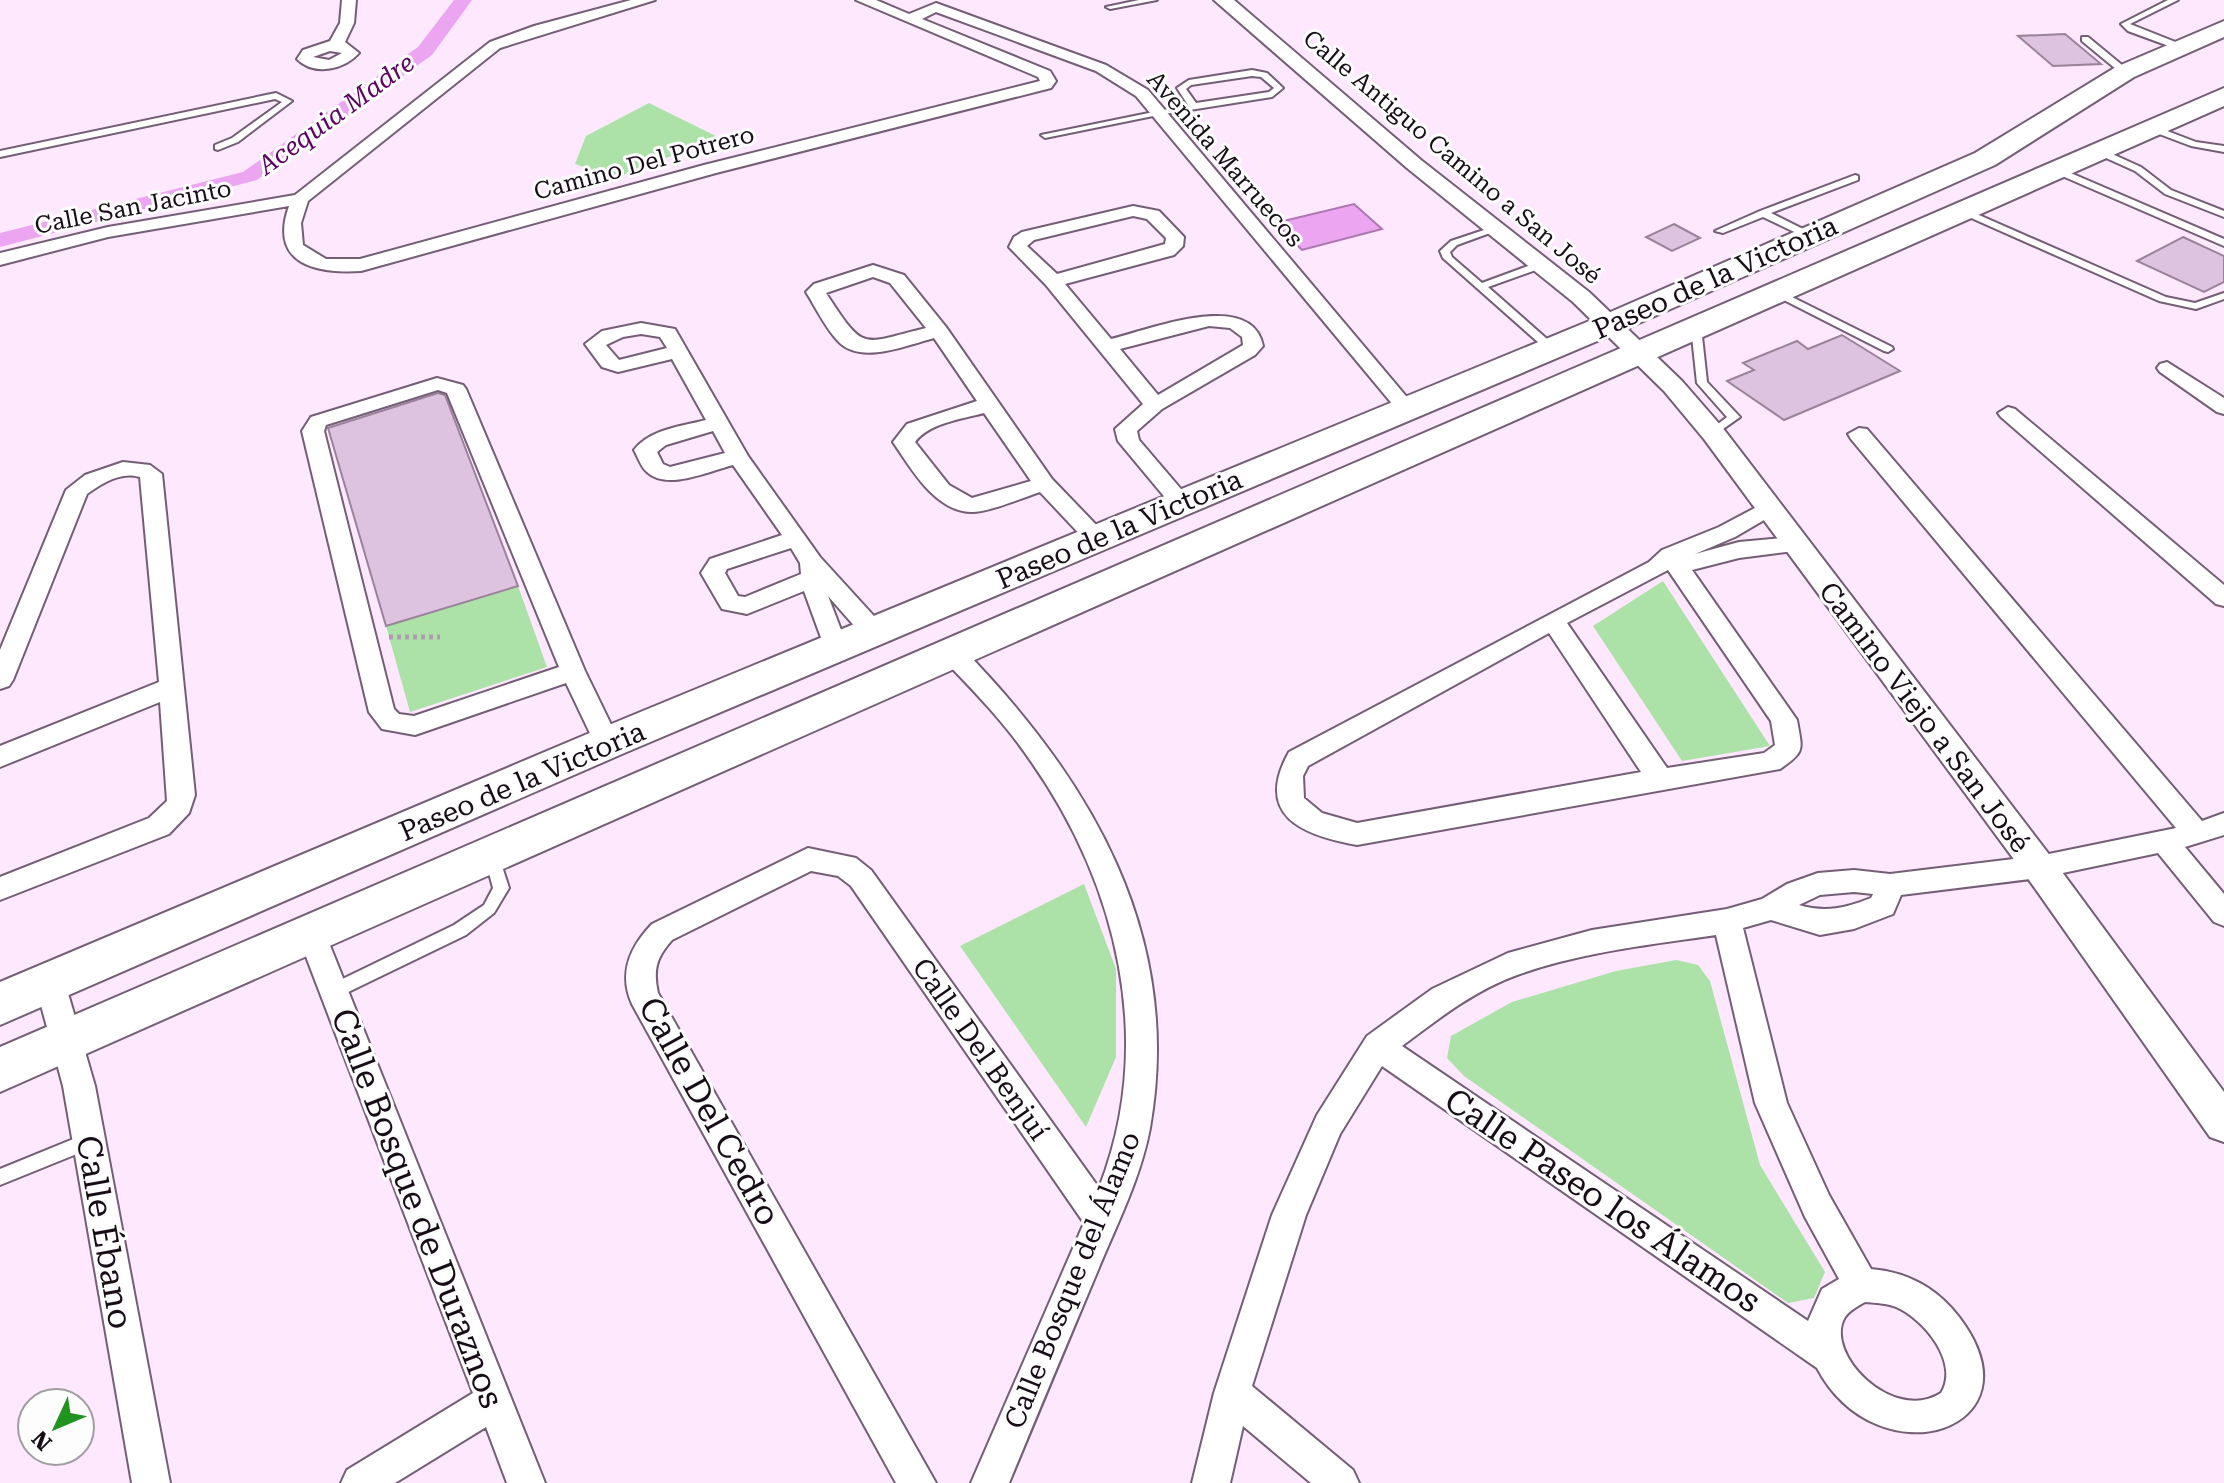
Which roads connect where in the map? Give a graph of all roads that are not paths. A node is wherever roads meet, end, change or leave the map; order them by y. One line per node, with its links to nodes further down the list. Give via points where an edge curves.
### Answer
1 (349, 0): 10 (street, via 347,23)
2 (648, 0): 24 (street, Calle San Jacinto, via 495,45)
3 (863, 0): 8 (street)
4 (1153, 0): 7 (lane)
5 (1223, 0): 28 (street, Calle Antiguo Camino a San José)
6 (2174, 0): 12 (lane, via 2125,24)
7 (1110, 7)
8 (911, 18): 11 (street); 15 (street, Avenida Marruecos, via 936,7 1101,68 1142,93)
9 (2085, 39): 12 (lane)
10 (335, 46)
11 (1012, 61): 13 (street); 13 (street, Camino Del Potrero, via 1044,74 1048,81)
12 (2193, 67): 16 (main road, Paseo de la Victoria); 30 (main road, Paseo de la Victoria)
13 (991, 97): 24 (street, Camino Del Potrero, via 361,265 340,267 309,260 294,247 292,223)
14 (1193, 106): 14 (lane, via 1272,94 1279,88 1264,75 1252,73 1189,83 1181,88); 15 (lane)
15 (1158, 112): 17 (lane); 49 (street, Avenida Marruecos)
16 (2149, 127): 19 (lane); 20 (main road, Paseo de la Victoria)
17 (1045, 135)
18 (218, 147): 21 (lane, via 288,101 276,96)
19 (2224, 149)
20 (2098, 151): 22 (main road, Paseo de la Victoria); 27 (lane, via 2138,169 2168,192)
21 (0, 154)
22 (2056, 170): 25 (main road, Paseo de la Victoria); 31 (lane)
23 (1855, 178): 26 (lane)
24 (300, 199): 32 (street, Calle San Jacinto, via 108,232)
25 (1963, 211): 36 (main road, Paseo de la Victoria); 37 (lane, via 2163,299 2196,306)
26 (1763, 213): 29 (lane); 30 (lane)
27 (2224, 214)
28 (1496, 229): 33 (street, Calle Antiguo Camino a San José); 35 (lane, via 1445,251)
29 (1720, 231)
30 (1808, 235): 38 (main road, Paseo de la Victoria)
31 (2224, 243)
32 (0, 259)
33 (1540, 265): 35 (lane); 38 (street, Calle Antiguo Camino a San José)
34 (1053, 281): 34 (street, via 1018,247 1020,241 1133,211 1153,215 1175,237 1168,251); 42 (street)
35 (1482, 286): 43 (lane)
36 (1778, 293): 39 (main road, Paseo de la Victoria); 44 (lane)
37 (2224, 296)
38 (1610, 324): 43 (main road, Paseo de la Victoria); 45 (street, Camino Viejo a San José)
39 (1696, 327): 45 (main road, Paseo de la Victoria); 53 (lane, via 1702,383 1734,417)
40 (939, 331): 40 (street, via 862,346 846,339 816,292 881,272 897,279); 47 (street)
41 (673, 342): 52 (street)
42 (1105, 347): 48 (street); 48 (street, via 1209,320 1236,323 1251,335 1248,351)
43 (1552, 349): 49 (main road, Paseo de la Victoria)
44 (1888, 349)
45 (1638, 351): 53 (street, Camino Viejo a San José); 68 (main road, Paseo de la Victoria)
46 (2167, 368): 50 (street)
47 (987, 405): 56 (street); 56 (street, via 914,429 904,442 947,497 962,504)
48 (1155, 405): 57 (street, via 1126,429 1129,441)
49 (1406, 408): 57 (main road, Paseo de la Victoria)
50 (2224, 408)
51 (2008, 413): 64 (street)
52 (718, 423): 55 (street); 55 (street, via 658,440 645,450 655,468 668,474)
53 (1713, 433): 58 (street, Camino Viejo a San José)
54 (1859, 434): 76 (street)
55 (738, 457): 59 (street)
56 (1044, 484): 60 (street)
57 (1181, 502): 60 (main road, Paseo de la Victoria)
58 (1768, 508): 61 (street, Camino Viejo a San José); 62 (street)
59 (798, 538): 63 (street); 63 (street, via 724,561 713,573 730,603 742,607)
60 (1096, 538): 66 (main road, Paseo de la Victoria)
61 (1794, 545): 62 (street); 79 (street, Camino Viejo a San José)
62 (1668, 563): 65 (street); 74 (street, via 1784,720 1789,749 1771,762)
63 (816, 571): 66 (street); 67 (street)
64 (2224, 598)
65 (1553, 620): 74 (street); 74 (street, via 1298,759 1289,772 1291,800 1316,825 1357,834)
66 (874, 632): 67 (main road, Paseo de la Victoria)
67 (836, 648): 72 (main road, Paseo de la Victoria)
68 (951, 652): 78 (main road, Paseo de la Victoria); 94 (street, Calle Bosque del Álamo, via 1018,722 1066,789 1109,876 1128,931 1141,990 1144,1059 1134,1130)
69 (573, 671): 69 (street, via 456,389 437,384 323,418 314,427 382,712 391,722 415,726); 72 (street)
70 (0, 680): 71 (street, via 71,499 92,479 139,467 151,474)
71 (171, 687): 73 (street); 81 (street, via 182,795 171,816 159,826)
72 (607, 743): 85 (main road, Paseo de la Victoria)
73 (0, 757)
74 (1660, 779)
75 (2224, 824): 76 (street)
76 (2197, 834): 77 (street)
77 (2163, 840): 79 (street); 82 (street)
78 (491, 854): 84 (main road, Paseo de la Victoria); 86 (lane, via 501,888 489,909 460,930)
79 (2039, 867): 83 (street, via 1890,885 1883,906 1820,923 1771,908); 91 (street, Camino Viejo a San José)
80 (861, 878): 94 (street, Calle Del Benjuí); 102 (street, Calle Del Cedro, via 846,866 808,859 662,932 647,946 638,968 643,995)
81 (0, 889)
82 (2224, 914)
83 (1727, 921): 89 (street, via 1592,942 1508,965 1443,998); 95 (street, via 1771,1103 1817,1206)
84 (311, 933): 86 (street, Calle Bosque de Duraznos); 88 (main road, Paseo de la Victoria)
85 (50, 983): 87 (main road, Paseo de la Victoria); 88 (street, Calle Ébano)
86 (334, 991): 98 (street, Calle Bosque de Duraznos)
87 (0, 1004)
88 (65, 1041): 90 (main road, Paseo de la Victoria); 92 (street, Calle Ébano)
89 (1378, 1046): 96 (street, Calle Paseo los Álamos); 97 (street, via 1328,1125 1289,1215)
90 (0, 1070)
91 (2224, 1124)
92 (89, 1141): 93 (lane); 99 (street, Calle Ébano)
93 (0, 1177)
94 (1102, 1220): 103 (street, Calle Bosque del Álamo)
95 (1861, 1285): 96 (street, via 1832,1302 1823,1335); 96 (street, via 1907,1294 1949,1329 1963,1363 1962,1396 1950,1412 1908,1421 1859,1398)
96 (1827, 1355)
97 (1232, 1393): 104 (street); 105 (street)
98 (492, 1402): 100 (street); 101 (street, Calle Bosque de Duraznos)
99 (151, 1483)
100 (360, 1483)
101 (526, 1483)
102 (917, 1483)
103 (990, 1483)
104 (1211, 1483)
105 (1340, 1483)

